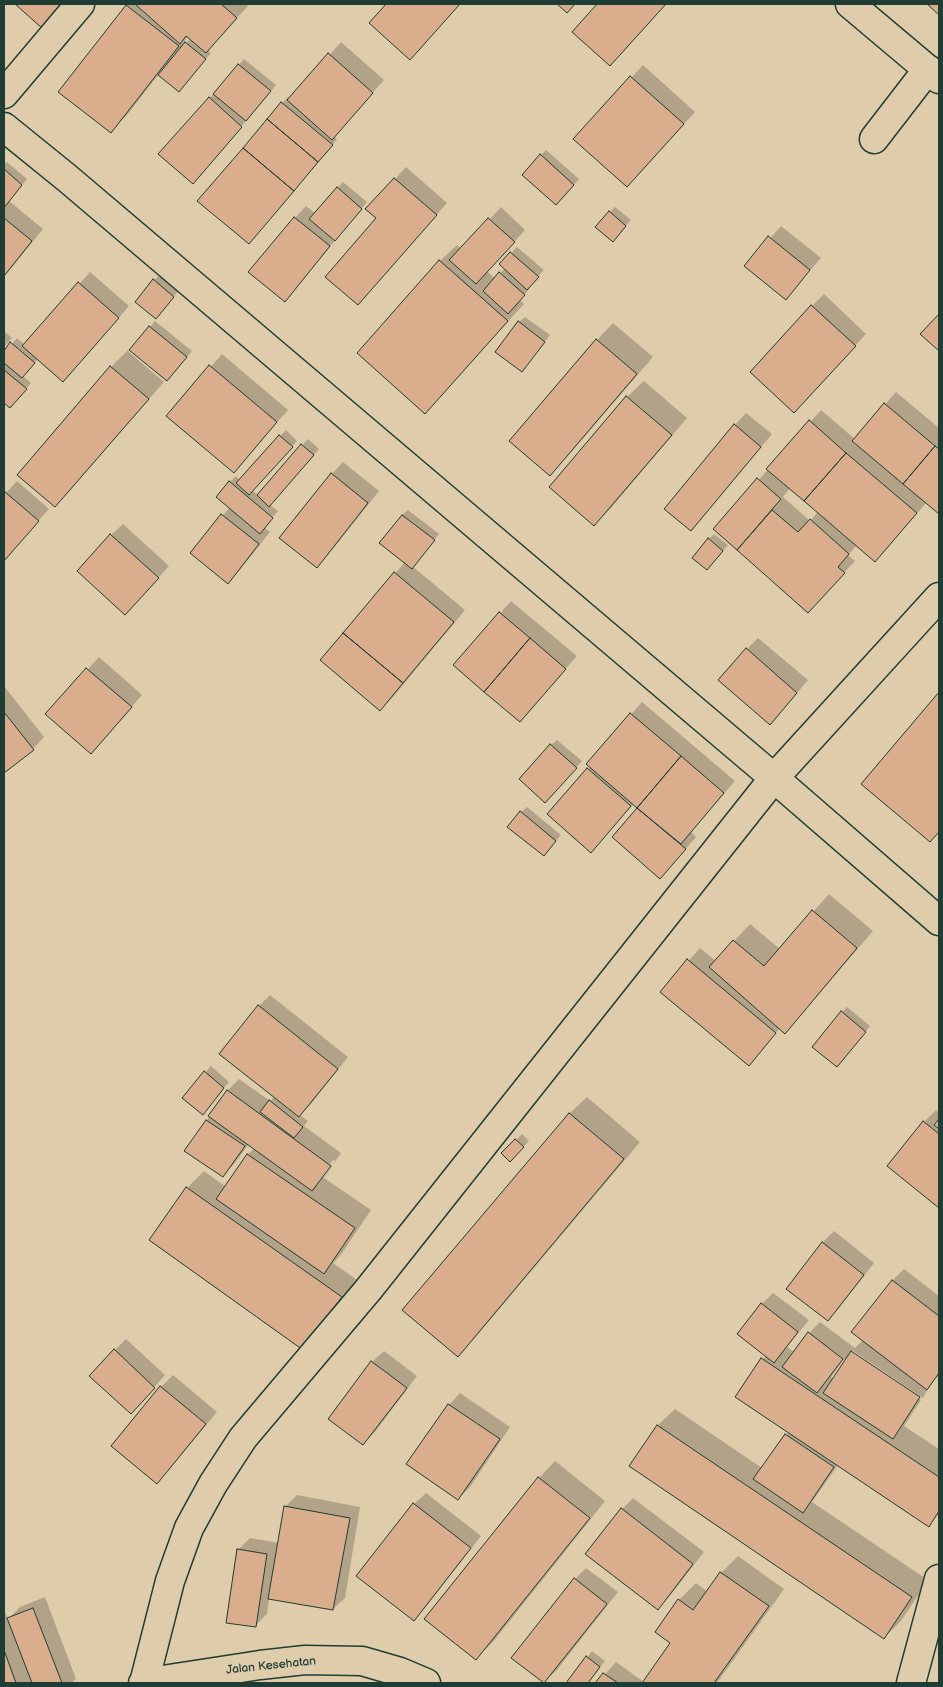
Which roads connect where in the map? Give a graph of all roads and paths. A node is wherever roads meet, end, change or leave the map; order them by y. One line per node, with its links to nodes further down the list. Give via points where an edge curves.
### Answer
1 (80, 4): 4 (street)
2 (850, 4): 3 (street)
3 (934, 74): 6 (street)
4 (4, 94)
5 (4, 127): 8 (street)
6 (874, 139)
7 (939, 596): 8 (street)
8 (774, 778): 9 (street); 11 (street, via 374,1282 243,1438 189,1528 170,1580)
9 (939, 921)
10 (939, 1579): 13 (street)
11 (144, 1683): 12 (street, Jalan Kesehatan, via 305,1660 362,1661)
12 (426, 1683)
13 (911, 1683)

